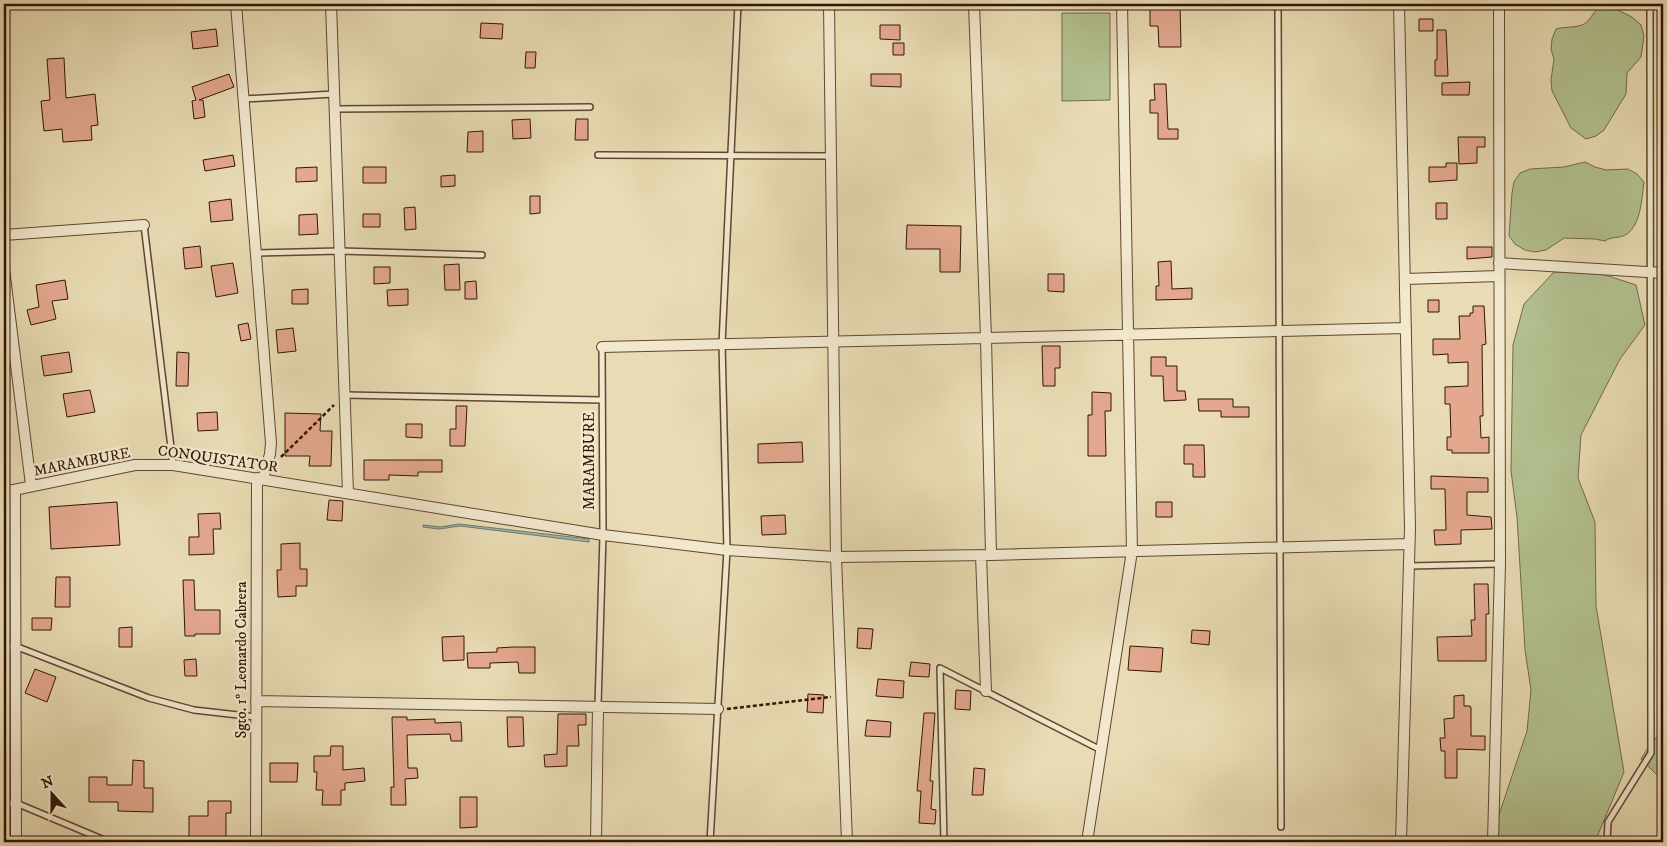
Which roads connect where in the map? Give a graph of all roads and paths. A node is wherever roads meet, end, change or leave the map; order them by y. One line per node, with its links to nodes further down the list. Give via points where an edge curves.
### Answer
1 (236, 4): 12 (street, Sgto. 1º Leonardo Cabrera)
2 (331, 4): 11 (street)
3 (738, 4): 16 (lane)
4 (829, 4): 17 (street)
5 (974, 4): 32 (street)
6 (1122, 4): 31 (street)
7 (1278, 4): 30 (lane)
8 (1399, 4): 28 (street)
9 (1499, 4): 23 (street)
10 (1650, 4): 25 (lane)
11 (334, 94): 12 (lane); 14 (street)
12 (244, 99): 21 (street, Sgto. 1º Leonardo Cabrera)
13 (590, 107): 14 (lane)
14 (335, 109): 20 (street)
15 (598, 155): 16 (lane)
16 (731, 156): 17 (lane); 34 (lane)
17 (831, 156): 33 (street)
18 (144, 226): 19 (street); 39 (lane)
19 (4, 235)
20 (340, 251): 21 (lane); 22 (lane); 36 (street)
21 (256, 253): 40 (street, Sgto. 1º Leonardo Cabrera, via 271,442 270,454)
22 (482, 255)
23 (1499, 264): 25 (street); 27 (street)
24 (4, 268): 41 (street)
25 (1650, 272): 26 (street); 77 (lane, via 1651,753 1608,822)
26 (1663, 273)
27 (1499, 276): 28 (street); 52 (street)
28 (1405, 279): 29 (street)
29 (1406, 328): 30 (street); 46 (street)
30 (1279, 331): 31 (street); 47 (lane)
31 (1129, 334): 32 (street); 49 (street)
32 (986, 338): 33 (street); 50 (street)
33 (833, 342): 34 (street); 51 (street)
34 (722, 344): 35 (street); 48 (lane)
35 (602, 347): 37 (lane)
36 (342, 398): 37 (lane); 38 (path); 44 (street)
37 (602, 400): 45 (lane)
38 (274, 463)
39 (173, 465): 40 (street, CONQUISTATOR); 41 (street, CONQUISTATOR, via 135,465)
40 (260, 478): 44 (street, CONQUISTATOR); 58 (street, Sgto. 1º Leonardo Cabrera)
41 (31, 485): 42 (street, CONQUISTATOR)
42 (14, 490): 43 (street, CONQUISTATOR); 54 (street)
43 (4, 492)
44 (348, 493): 45 (street, CONQUISTATOR)
45 (603, 535): 48 (street, CONQUISTATOR); 59 (lane)
46 (1409, 544): 47 (street, CONQUISTATOR); 53 (street)
47 (1279, 548): 49 (street, CONQUISTATOR); 65 (lane)
48 (727, 550): 51 (street, CONQUISTATOR); 60 (lane)
49 (1132, 552): 50 (street, CONQUISTATOR); 62 (street)
50 (986, 555): 51 (street, CONQUISTATOR); 56 (street)
51 (836, 557): 72 (street)
52 (1500, 564): 53 (lane); 76 (street)
53 (1409, 566): 75 (street)
54 (15, 646): 55 (lane); 61 (lane, via 149,698 194,710); 63 (street)
55 (4, 648)
56 (986, 691): 62 (lane); 73 (lane, via 940,668)
57 (834, 697): 60 (path)
58 (256, 701): 59 (street); 61 (street, Sgto. 1º Leonardo Cabrera)
59 (598, 708): 60 (street); 70 (street)
60 (720, 710): 71 (lane)
61 (256, 717): 68 (street, Sgto. 1º Leonardo Cabrera)
62 (1102, 750): 74 (street)
63 (16, 803): 64 (lane); 66 (street); 67 (lane)
64 (4, 804)
65 (1281, 827)
66 (16, 842)
67 (110, 842)
68 (256, 842): 69 (lane)
69 (278, 842)
70 (596, 842)
71 (710, 842)
72 (847, 842)
73 (944, 842)
74 (1087, 842)
75 (1405, 842)
76 (1493, 842)
77 (1607, 842)

